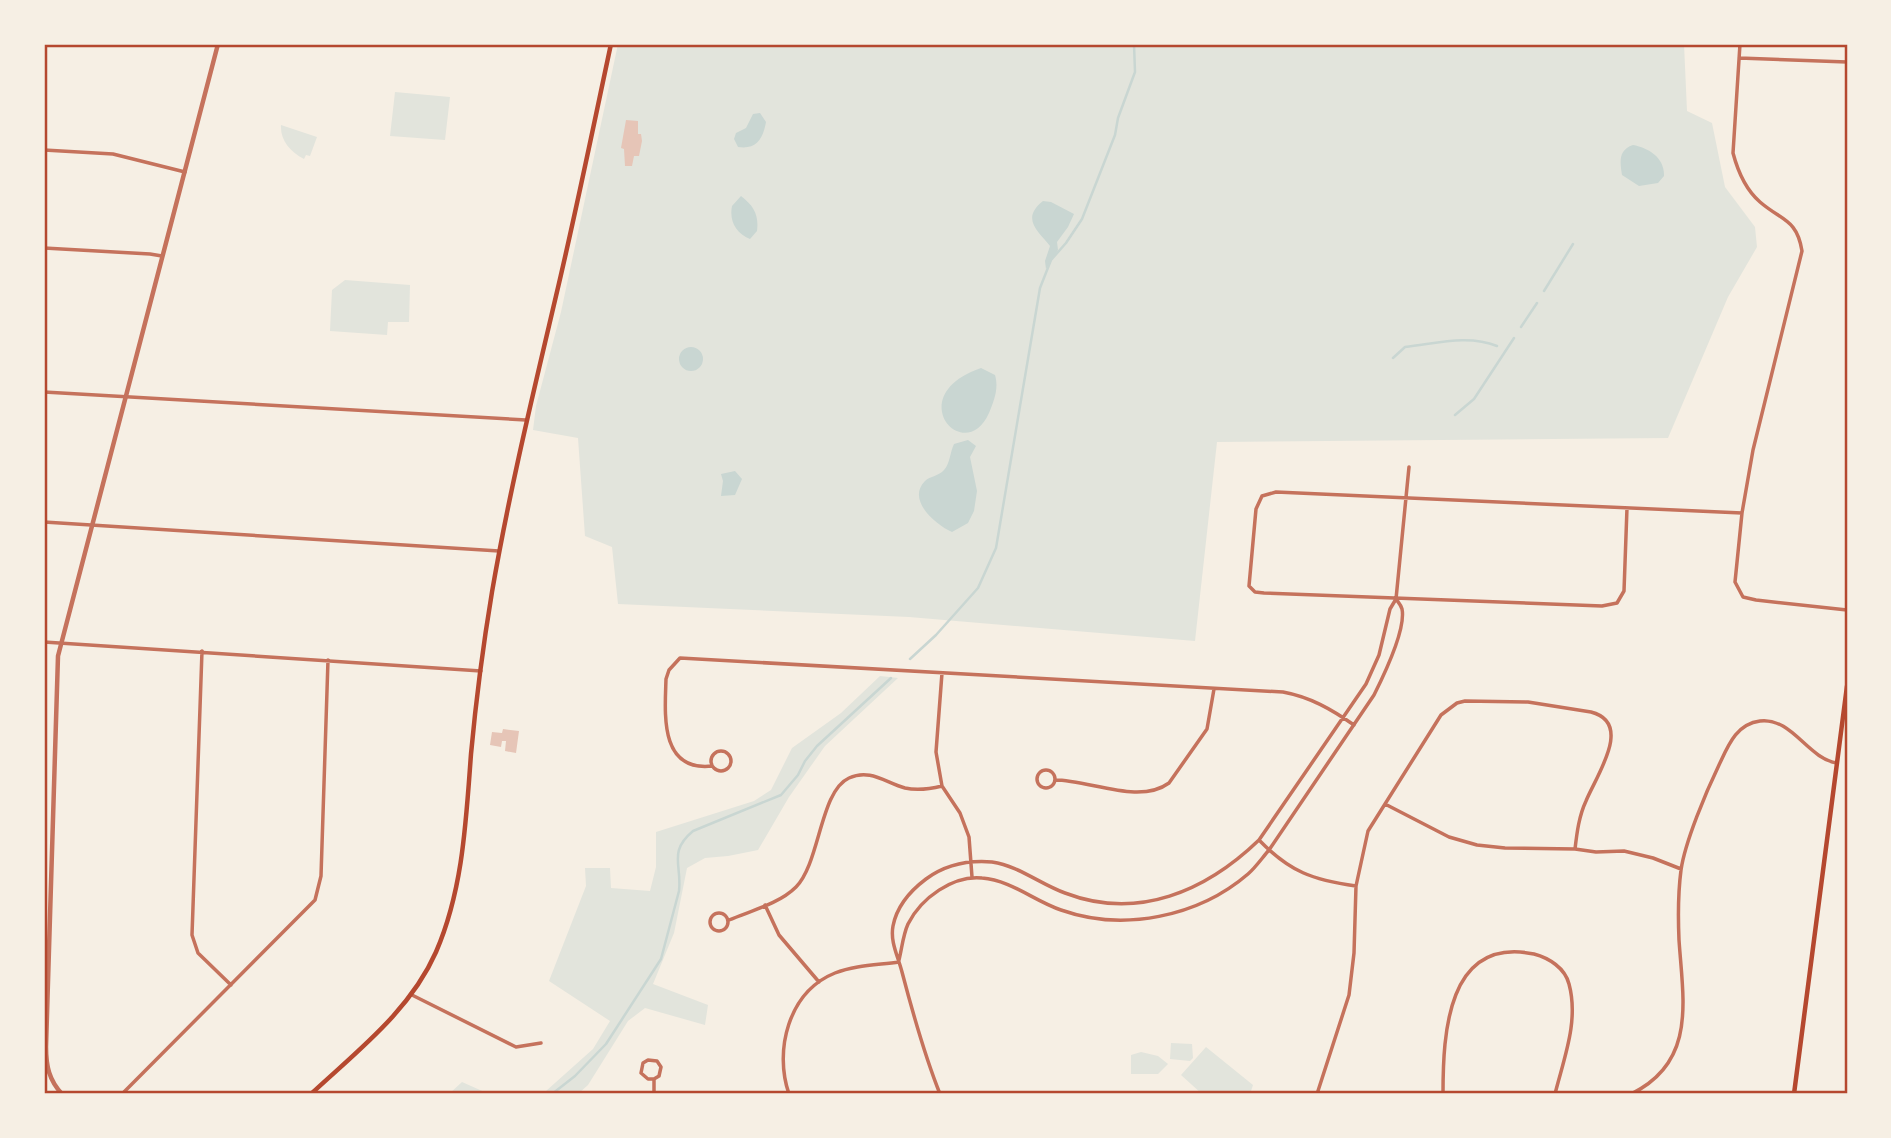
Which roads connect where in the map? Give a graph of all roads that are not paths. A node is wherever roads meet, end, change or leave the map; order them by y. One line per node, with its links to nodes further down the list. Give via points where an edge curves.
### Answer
1 (218, 44): 7 (street)
2 (611, 44): 12 (main road)
3 (1740, 44): 4 (street)
4 (1739, 58): 5 (street); 16 (street, via 1733,153 1737,170 1760,202 1793,226 1802,251)
5 (1847, 62)
6 (44, 150): 7 (street, via 113,154)
7 (185, 172): 9 (street)
8 (44, 248): 9 (street)
9 (162, 257): 11 (street)
10 (44, 392): 11 (street)
11 (125, 396): 12 (street); 18 (street)
12 (526, 420): 19 (main road)
13 (1409, 467): 14 (street)
14 (1404, 498): 15 (street); 20 (street); 20 (street, via 1276,492 1262,496 1256,509 1249,578 1255,592)
15 (1627, 508): 16 (street); 20 (street, via 1624,591 1617,603)
16 (1742, 513): 21 (street, via 1735,582 1743,597)
17 (44, 523): 18 (street)
18 (92, 525): 19 (street); 23 (street)
19 (500, 551): 26 (main road)
20 (1396, 598): 30 (street, via 1366,684); 31 (street, via 1402,609 1388,668)
21 (1847, 610)
22 (44, 642): 23 (street)
23 (61, 643): 24 (street); 51 (street)
24 (202, 651): 25 (street); 48 (street, via 192,935 198,953)
25 (328, 660): 26 (street); 48 (street, via 319,889 312,905)
26 (481, 671): 49 (main road, via 458,875 441,940)
27 (942, 673): 29 (street); 33 (street, via 680,658 666,679 667,739 685,761); 35 (street, via 936,752)
28 (1847, 686): 32 (main road)
29 (1213, 689): 30 (street, via 1302,695); 34 (street, via 1208,729 1162,788 1133,792)
30 (1342, 717): 31 (street); 37 (street)
31 (1354, 725): 39 (street)
32 (1837, 763): 41 (street, via 1827,761 1780,724 1768,720 1745,725 1730,741 1711,781); 63 (main road)
33 (712, 766): 33 (street, via 725,771 730,758 717,752)
34 (1055, 779): 34 (street, via 1045,788 1037,777 1048,769)
35 (942, 786): 40 (street, via 967,828); 44 (street, via 909,789 863,775 844,781 832,797 802,878 789,892)
36 (1385, 804): 38 (street, via 1449,837 1476,845); 38 (street, via 1441,715 1457,703 1528,702 1591,712 1607,721 1611,745 1585,802); 43 (street, via 1368,831)
37 (1259, 840): 39 (street); 40 (street, via 1208,881 1165,899 1142,902 1082,898 1004,865)
38 (1574, 849): 41 (street, via 1624,852)
39 (1269, 850): 42 (street, via 1249,873 1211,897 1171,914 1136,920 1063,911 1012,886); 43 (street, via 1309,876)
40 (973, 862): 42 (street); 46 (street, via 941,870 904,900 892,935)
41 (1681, 869): 62 (street, via 1684,1015 1678,1044 1659,1076)
42 (972, 878): 46 (street, via 937,891 918,908 905,933)
43 (1356, 886): 59 (street, via 1349,995)
44 (765, 905): 45 (street); 47 (street, via 779,935)
45 (729, 920): 45 (street, via 717,913 710,925 723,930)
46 (899, 962): 47 (street, via 843,971); 58 (street, via 921,1046)
47 (819, 982): 57 (street, via 800,1001 788,1026 783,1058)
48 (231, 985): 54 (street)
49 (412, 995): 50 (street, via 516,1047); 55 (main road)
50 (541, 1043)
51 (45, 1064): 53 (street)
52 (654, 1079): 52 (street, via 661,1067 648,1060 641,1073); 56 (street)
53 (62, 1094)
54 (122, 1094)
55 (311, 1094)
56 (654, 1094)
57 (789, 1094)
58 (940, 1094)
59 (1317, 1094)
60 (1443, 1094): 61 (street, via 1445,1030 1456,995 1474,966 1504,951 1544,957 1569,981 1571,1028)
61 (1555, 1094)
62 (1631, 1094)
63 (1794, 1094)

